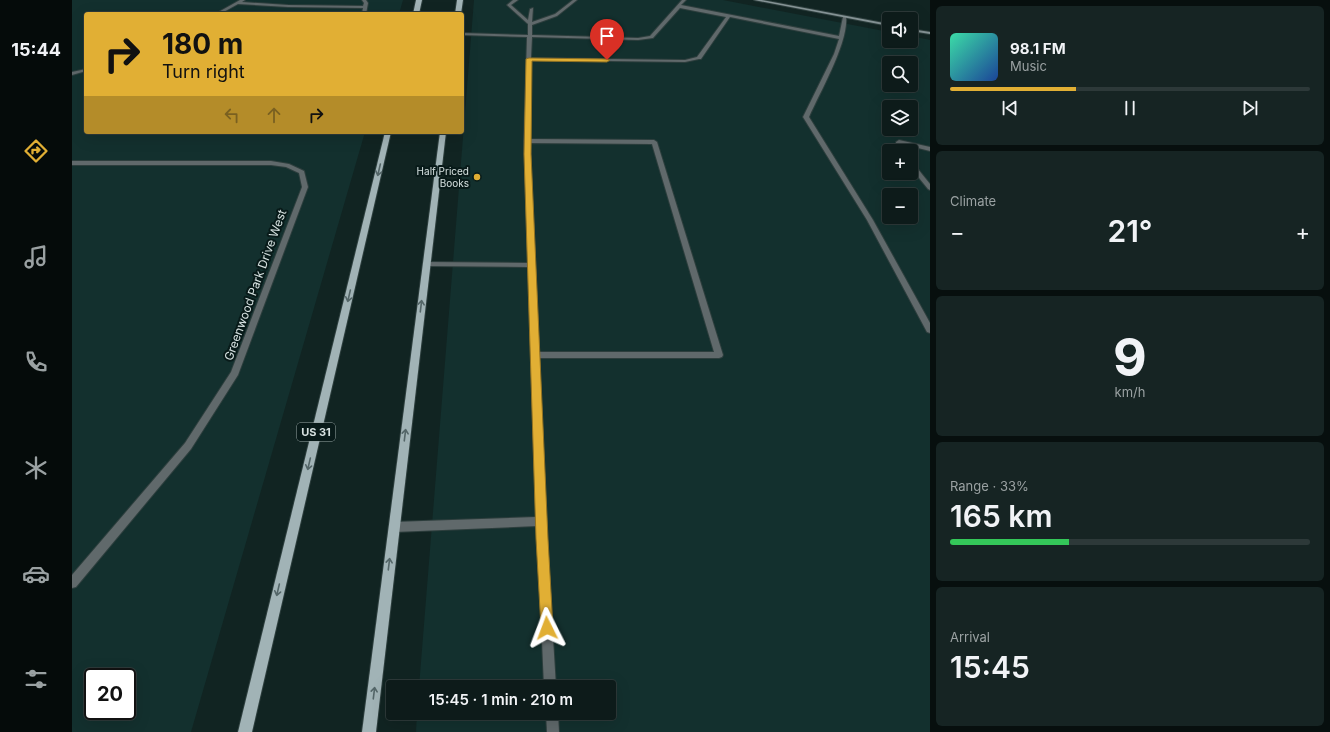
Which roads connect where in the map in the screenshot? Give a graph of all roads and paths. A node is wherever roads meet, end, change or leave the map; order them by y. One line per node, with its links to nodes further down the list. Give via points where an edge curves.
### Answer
1 (243, 0): 9 (street)
2 (364, 0): 11 (street)
3 (419, 0): 15 (main road)
4 (460, 0): 16 (main road)
5 (516, 0): 19 (street, via 509,5)
6 (575, 0): 19 (street, via 556,15)
7 (684, 0): 10 (street)
8 (756, 0): 18 (street)
9 (239, 3): 11 (street); 13 (street)
10 (678, 6): 17 (street); 24 (street, via 651,37 638,39)
11 (365, 8): 14 (street)
12 (532, 10): 19 (street)
13 (221, 12)
14 (364, 12)
15 (416, 12)
16 (458, 12)
17 (729, 16): 25 (street); 26 (street, via 698,58 685,61)
18 (845, 17): 20 (street); 25 (street)
19 (530, 24): 24 (street)
20 (882, 24)
21 (918, 31): 22 (street)
22 (930, 33)
23 (464, 34): 24 (street)
24 (530, 36): 26 (street)
25 (841, 38): 41 (street, via 806,117 870,220)
26 (529, 59): 31 (street)
27 (84, 71): 28 (street)
28 (72, 74)
29 (388, 134): 48 (main road, US 31, one-way to 48)
30 (443, 134): 39 (main road)
31 (527, 141): 40 (street); 42 (street, via 654,142 719,355)
32 (899, 144): 33 (street)
33 (908, 144)
34 (918, 146): 35 (street)
35 (930, 149)
36 (72, 163): 45 (street, Greenwood Park Drive West, via 271,163 287,165 302,172 304,187 235,373 188,446)
37 (918, 173): 38 (street)
38 (930, 188)
39 (426, 264): 40 (street); 44 (main road, one-way to 39)
40 (532, 265): 42 (street)
41 (930, 330)
42 (536, 355): 43 (street)
43 (542, 521): 44 (street); 46 (street)
44 (394, 527): 49 (main road, one-way to 44)
45 (72, 583)
46 (550, 680)
47 (552, 720): 50 (street)
48 (245, 732)
49 (369, 732)
50 (553, 732)

